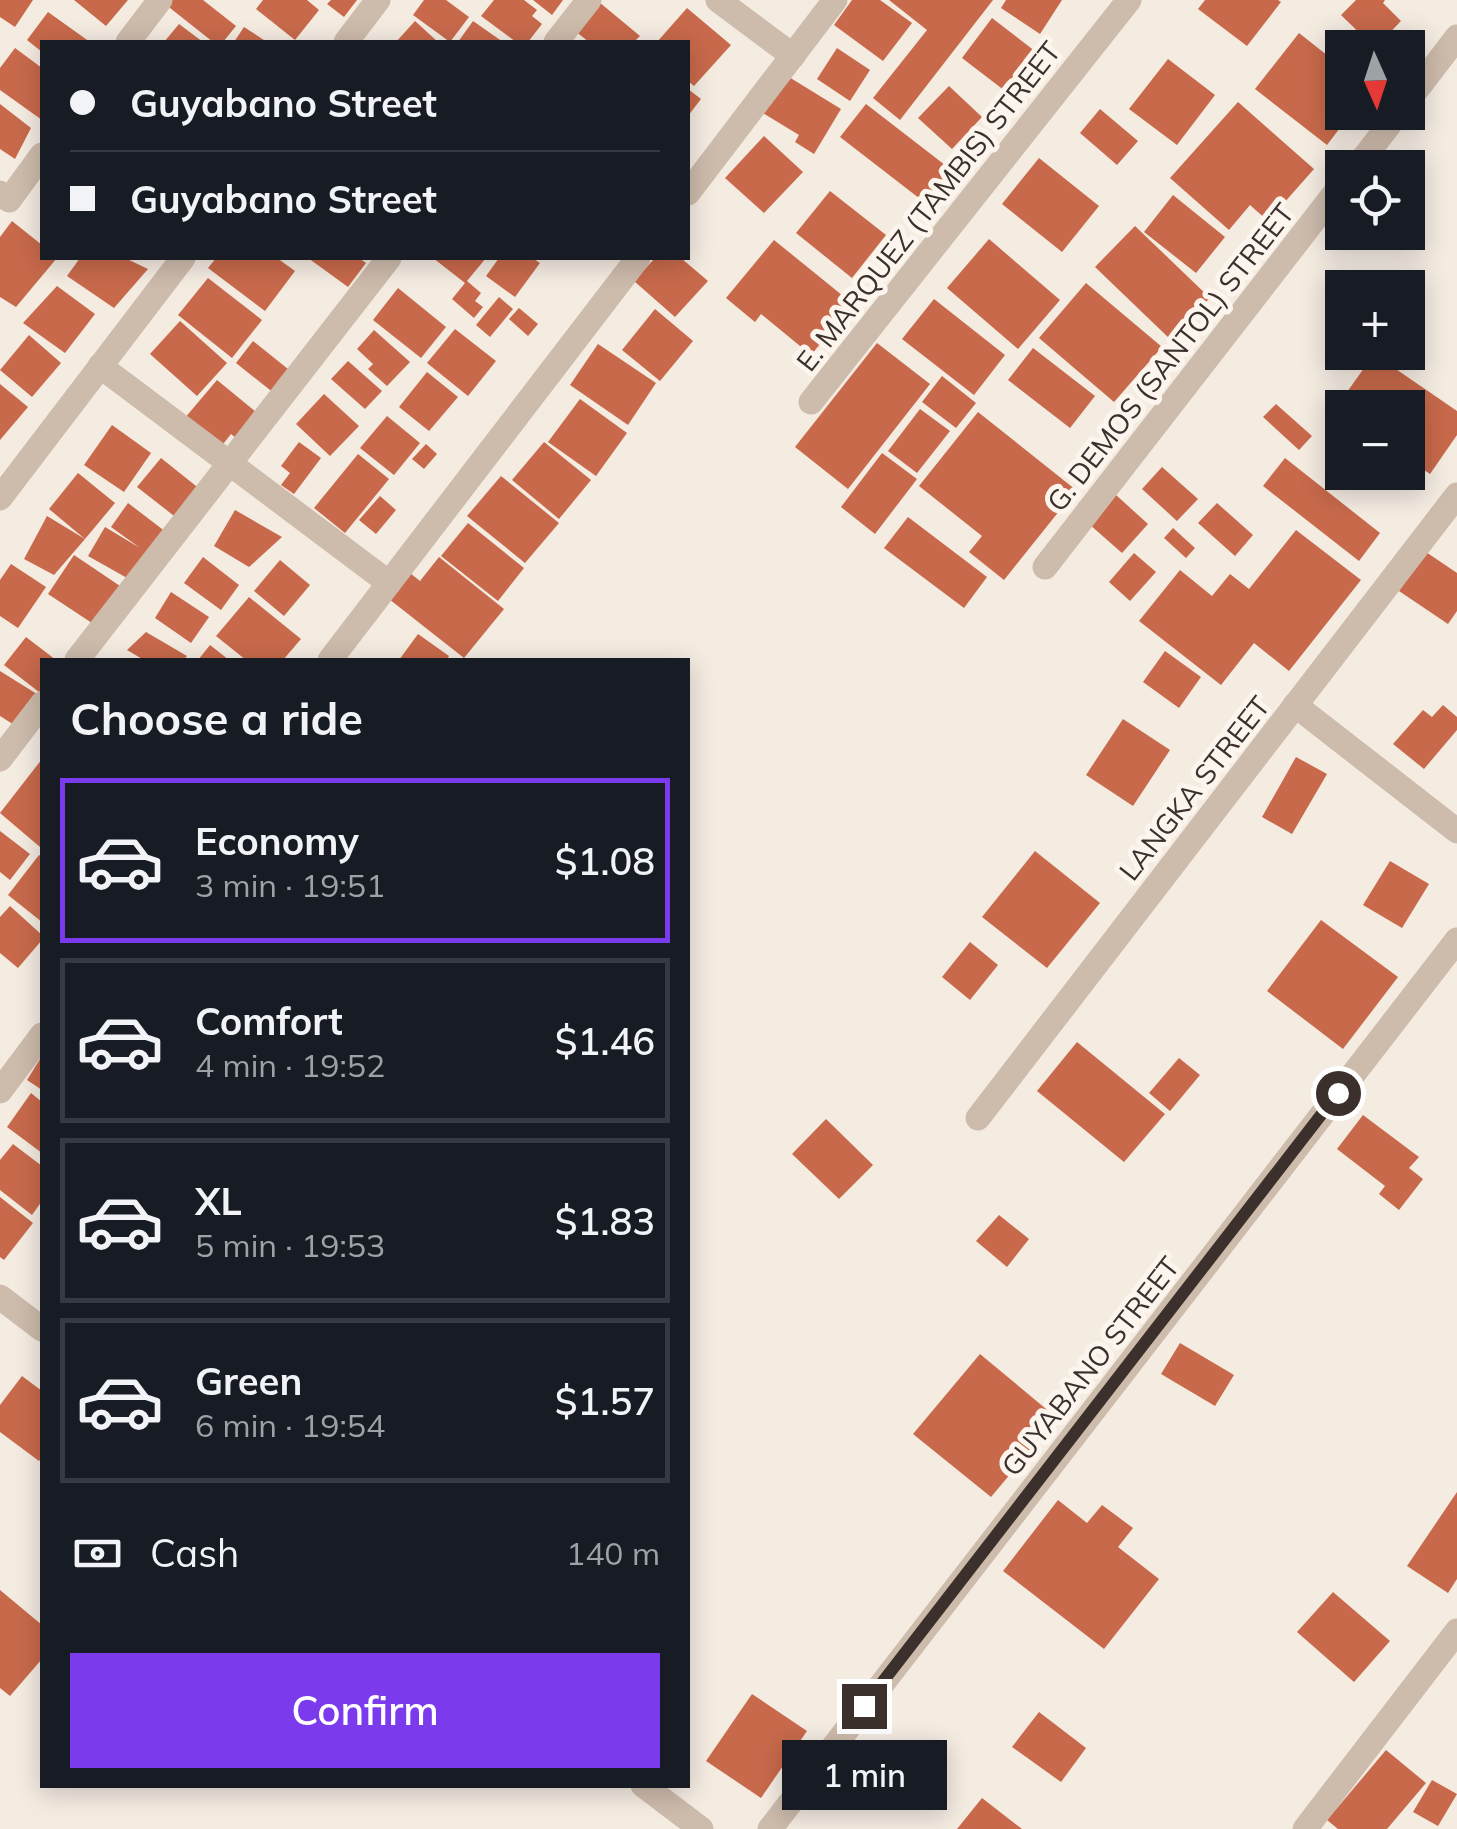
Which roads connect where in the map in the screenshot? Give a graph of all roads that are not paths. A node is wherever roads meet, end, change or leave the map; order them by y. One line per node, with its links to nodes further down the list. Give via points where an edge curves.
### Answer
1 (160, 0): 8 (street)
2 (378, 0): 9 (street)
3 (589, 0): 10 (street)
4 (718, 0): 11 (street)
5 (835, 0): 11 (street)
6 (1129, 0): 21 (street, E. MARQUEZ (TAMBIS) STREET)
7 (1457, 38): 12 (street)
8 (130, 40)
9 (348, 40)
10 (558, 40)
11 (793, 56): 14 (street)
12 (1425, 79)
13 (40, 157): 15 (street)
14 (690, 190)
15 (4, 196)
16 (1325, 206): 25 (street, G. DEMOS (SANTOL) STREET)
17 (181, 260): 20 (street)
18 (387, 260): 22 (street)
19 (636, 260): 26 (street)
20 (100, 366): 22 (street); 24 (street)
21 (811, 402)
22 (230, 461): 26 (street); 27 (street)
23 (1457, 494): 29 (street, LANGKA STREET)
24 (0, 498)
25 (1045, 567)
26 (389, 583): 28 (street)
27 (79, 658)
28 (332, 658)
29 (1295, 705): 32 (street); 36 (street, LANGKA STREET)
30 (40, 707): 31 (street)
31 (0, 759)
32 (1457, 831)
33 (1457, 940): 42 (street, GUYABANO STREET)
34 (40, 1038): 35 (street)
35 (0, 1090)
36 (978, 1118)
37 (0, 1297): 38 (street)
38 (40, 1327)
39 (1457, 1632): 43 (street)
40 (647, 1788): 41 (street)
41 (701, 1829)
42 (770, 1829)
43 (1305, 1829)

